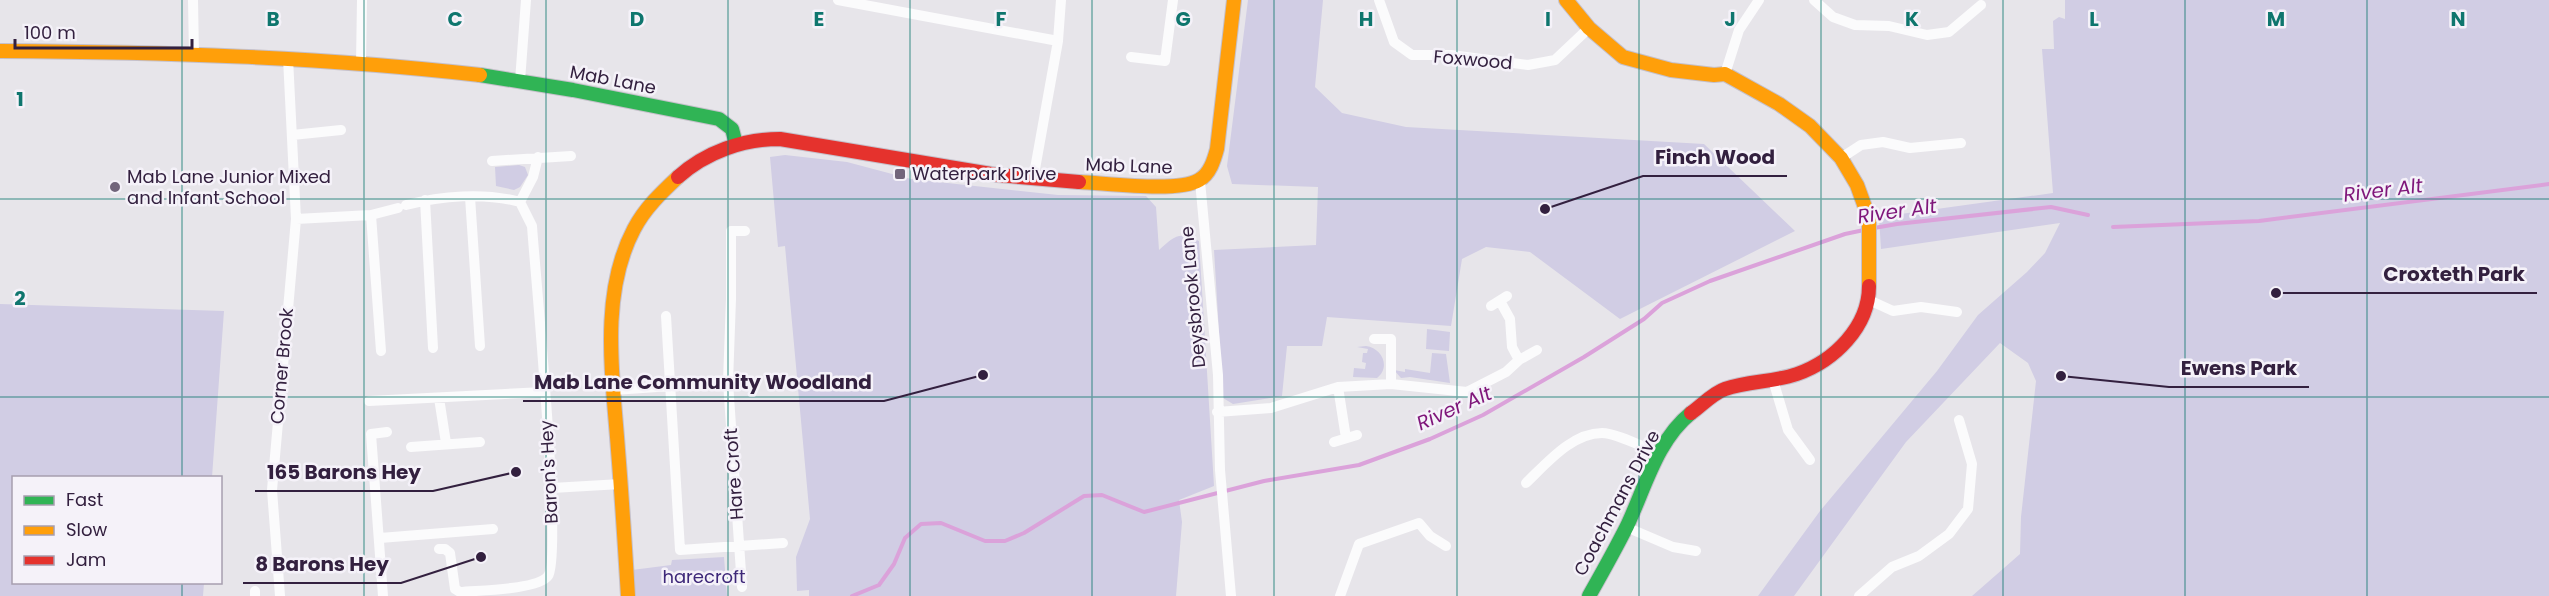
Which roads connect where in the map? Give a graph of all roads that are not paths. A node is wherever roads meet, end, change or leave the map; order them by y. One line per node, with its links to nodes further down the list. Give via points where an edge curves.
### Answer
1 (193, 0): 16 (street)
2 (362, 0): 19 (street)
3 (526, 0): 21 (street)
4 (838, 0): 14 (street)
5 (1060, 0): 14 (street)
6 (1173, 0): 17 (street, via 1165,61)
7 (1234, 0): 31 (street, via 1217,148 1212,165)
8 (1379, 0): 13 (street, Foxwood, via 1394,42 1412,55 1451,55 1528,65 1555,60)
9 (1566, 0): 13 (street, Coachmans Drive)
10 (1759, 0): 20 (street, via 1739,30)
11 (1814, 0): 12 (street, via 1833,17 1855,25 1889,26 1927,35 1949,32)
12 (1981, 5)
13 (1589, 28): 20 (street, Coachmans Drive, via 1623,57 1671,70)
14 (1058, 41): 30 (street)
15 (0, 51): 16 (street, Mab Lane)
16 (194, 55): 18 (street, Mab Lane)
17 (1131, 57)
18 (288, 58): 19 (street, Mab Lane); 23 (street, Corner Brook)
19 (361, 63): 21 (street, Mab Lane)
20 (1725, 74): 28 (street, Coachmans Drive, via 1810,126)
21 (520, 81): 25 (street, Mab Lane, via 719,119 730,126)
22 (341, 130): 23 (street)
23 (292, 135): 36 (street, Corner Brook)
24 (1961, 143): 28 (street, via 1910,148 1883,142 1861,146)
25 (736, 144): 30 (street, Mab Lane, via 769,139 812,143); 53 (street, via 678,176 653,200 634,227 621,259 612,303)
26 (571, 156): 27 (street)
27 (538, 157): 29 (street); 34 (street)
28 (1841, 158): 38 (street, Coachmans Drive, via 1857,185 1869,222)
29 (492, 161)
30 (1033, 180): 31 (street, Mab Lane, via 1165,186)
31 (1200, 181): 57 (street, Deysbrook Lane, via 1218,375)
32 (470, 196): 33 (street); 34 (street); 43 (street)
33 (425, 200): 35 (street); 44 (street)
34 (520, 202): 54 (street, Baron's Hey, via 532,226)
35 (370, 215): 36 (street); 46 (street)
36 (296, 219): 80 (street, Corner Brook, via 272,490)
37 (745, 231): 49 (street, Hare Croft, via 731,231)
38 (1869, 300): 40 (street, via 1893,311 1921,307); 48 (street, Coachmans Drive, via 1859,324 1842,346 1797,374)
39 (1499, 301): 47 (street, via 1510,319 1512,347)
40 (1957, 312)
41 (666, 316): 51 (street)
42 (1374, 339): 50 (street, via 1391,339)
43 (480, 346)
44 (433, 348)
45 (1537, 350): 47 (street)
46 (381, 351)
47 (1519, 360): 50 (street, via 1506,372 1467,392)
48 (1773, 380): 66 (street, Coachmans Drive, via 1723,389 1684,419); 67 (street, via 1788,430)
49 (728, 382): 51 (street); 76 (street, Hare Croft)
50 (1391, 384): 52 (street)
51 (671, 385): 53 (street); 76 (street, via 680,550)
52 (1338, 387): 57 (street, via 1271,408); 61 (street)
53 (615, 390): 69 (street)
54 (544, 392): 55 (street); 70 (street, Baron's Hey)
55 (440, 398): 56 (street); 64 (street)
56 (369, 401)
57 (1217, 412): 83 (street, Deysbrook Lane)
58 (1959, 420): 86 (street, via 1972,464 1968,509 1948,534 1919,556 1892,567)
59 (387, 432): 74 (street, via 371,434)
60 (1357, 435): 61 (street)
61 (1346, 438): 63 (street)
62 (480, 442): 64 (street)
63 (1334, 442)
64 (446, 443): 65 (street)
65 (411, 447)
66 (1659, 453): 68 (street, via 1604,433 1581,437); 71 (street, Coachmans Drive)
67 (1810, 460)
68 (1526, 483)
69 (621, 484): 70 (street); 82 (street)
70 (552, 488): 73 (street, Baron's Hey, via 553,564 548,576 534,585 460,592 453,583 450,553 442,549)
71 (1626, 527): 78 (street, via 1673,547); 85 (street, Coachmans Drive)
72 (493, 530): 73 (street)
73 (444, 533): 74 (street)
74 (380, 538): 81 (street)
75 (783, 543): 76 (street)
76 (739, 546): 79 (street, Hare Croft)
77 (1446, 546): 84 (street, via 1419,523 1359,544)
78 (1696, 551)
79 (742, 587)
80 (280, 596)
81 (384, 596)
82 (628, 596)
83 (1231, 596)
84 (1340, 596)
85 (1588, 596)
86 (1860, 596)

